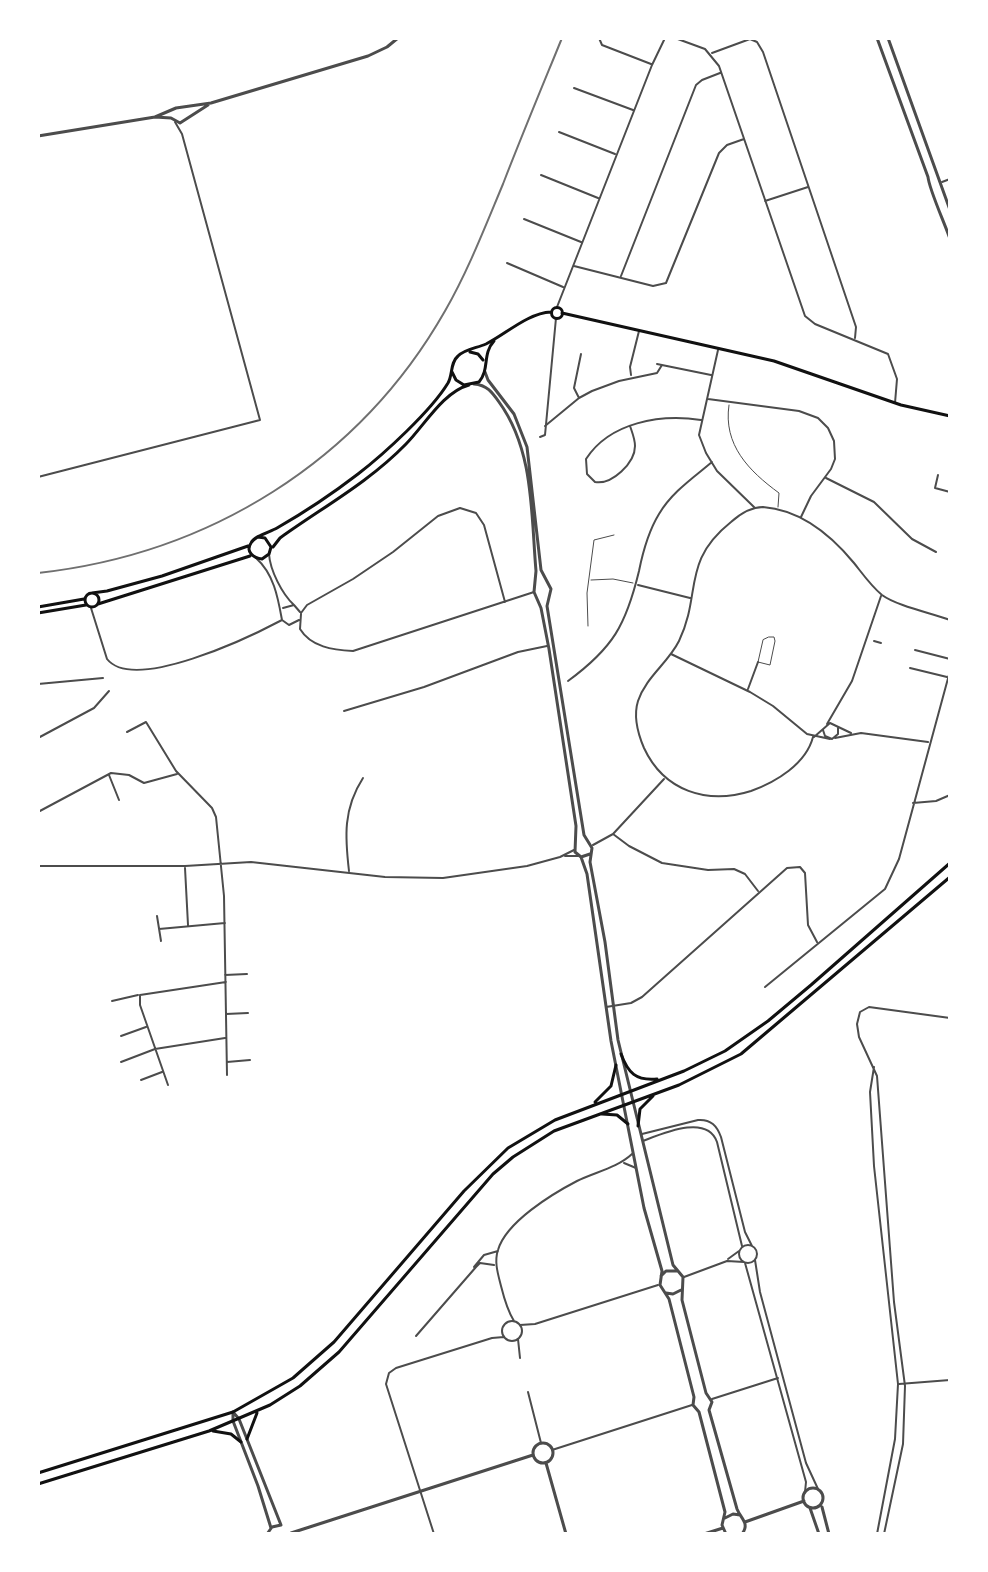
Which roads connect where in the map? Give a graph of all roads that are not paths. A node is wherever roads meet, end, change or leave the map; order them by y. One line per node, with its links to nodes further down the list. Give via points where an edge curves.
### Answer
1 (398, 38): 11 (street, via 368,56)
2 (599, 38): 8 (street, via 602,45)
3 (665, 38): 8 (street)
4 (675, 38): 7 (street)
5 (877, 38): 26 (street)
6 (888, 38): 27 (street)
7 (711, 53): 9 (street); 28 (street, via 746,40 757,42)
8 (652, 65): 14 (street)
9 (722, 73): 22 (street); 38 (street, via 696,85)
10 (574, 88): 14 (street)
11 (211, 103): 12 (street); 15 (street)
12 (183, 108): 13 (street); 15 (street)
13 (172, 111): 16 (street); 17 (street)
14 (634, 111): 23 (street)
15 (187, 116): 18 (street)
16 (155, 117): 17 (street); 21 (street)
17 (173, 120): 18 (street); 20 (street)
18 (182, 122): 20 (street)
19 (559, 132): 23 (street)
20 (182, 134): 70 (street, via 260,420)
21 (38, 136)
22 (744, 139): 31 (street); 38 (street, via 719,153 666,283 653,286)
23 (617, 155): 30 (street)
24 (541, 175): 30 (street)
25 (950, 179): 27 (street)
26 (929, 182): 27 (street); 29 (street)
27 (941, 183): 29 (street); 32 (street)
28 (809, 186): 31 (street); 46 (street, via 856,327)
29 (933, 192): 34 (street)
30 (599, 198): 35 (street)
31 (765, 201): 46 (street, via 805,316)
32 (950, 210)
33 (524, 219): 35 (street)
34 (950, 239)
35 (582, 242): 37 (street)
36 (507, 263): 39 (street)
37 (573, 266): 38 (street); 39 (street)
38 (620, 278)
39 (564, 287): 40 (street)
40 (557, 307): 41 (main road); 42 (main road)
41 (551, 312): 43 (main road); 45 (main road)
42 (562, 313): 43 (main road); 44 (main road)
43 (556, 318): 65 (street)
44 (640, 330): 47 (main road); 56 (street)
45 (502, 335): 48 (main road); 50 (main road, via 487,349)
46 (855, 339): 62 (street, via 891,357 897,379)
47 (719, 348): 55 (street); 62 (main road)
48 (466, 352): 50 (main road, via 478,354); 53 (main road, via 455,358)
49 (581, 354): 59 (street, via 574,388)
50 (485, 363): 54 (main road)
51 (657, 364): 52 (street)
52 (662, 365): 55 (street); 56 (street, via 657,373)
53 (452, 372): 58 (main road); 77 (main road, via 442,391 374,462)
54 (485, 372): 57 (main road); 83 (street, via 514,414 527,447 541,570)
55 (712, 375): 60 (street)
56 (631, 378): 59 (street)
57 (474, 384): 58 (main road); 85 (street, via 493,394 522,448)
58 (469, 385): 79 (main road, via 453,393 375,472 280,538)
59 (579, 398): 65 (street)
60 (708, 399): 61 (street); 64 (street)
61 (730, 403): 71 (street, via 818,418 836,447); 74 (lane, via 727,424 736,450 779,493)
62 (895, 403): 63 (main road)
63 (950, 416)
64 (701, 420): 66 (street, via 659,419); 68 (street, via 699,435)
65 (545, 426): 67 (street)
66 (630, 426): 66 (street, via 604,438 586,459 585,469 595,482 613,479 632,456)
67 (540, 437)
68 (712, 462): 73 (street); 84 (street, via 658,515)
69 (938, 475): 72 (street, via 935,488)
70 (38, 477)
71 (825, 477): 75 (street); 80 (street, via 874,502 912,539)
72 (950, 492)
73 (755, 508): 74 (street); 90 (street, via 742,513 706,546)
74 (777, 510): 75 (street)
75 (800, 518): 89 (street, via 836,542)
76 (614, 535): 82 (lane, via 594,540)
77 (258, 537): 78 (main road); 79 (main road, via 268,541)
78 (250, 543): 81 (main road); 86 (main road, via 162,576)
79 (270, 552): 81 (main road, via 265,558); 94 (street, via 270,563)
80 (936, 552)
81 (254, 557): 93 (main road); 97 (street, via 268,573)
82 (588, 580): 84 (lane); 103 (lane)
83 (547, 583): 85 (street); 88 (street)
84 (635, 584): 90 (street); 115 (street, via 625,621 610,644)
85 (534, 586): 87 (street)
86 (92, 593): 91 (main road); 93 (main road)
87 (535, 594): 88 (street); 92 (street); 106 (street)
88 (550, 594): 140 (street, via 547,606)
89 (881, 595): 102 (street); 120 (street, via 852,681)
90 (691, 598): 108 (street)
91 (84, 599): 95 (main road); 96 (main road)
92 (505, 602): 99 (street, via 484,525 476,513 460,508 444,512); 100 (street, via 353,651 319,645 302,633)
93 (98, 604): 95 (main road)
94 (294, 605): 97 (street); 99 (street)
95 (89, 606): 98 (main road); 101 (street, via 107,659 129,671 201,656)
96 (38, 607)
97 (281, 610): 101 (street)
98 (38, 613)
99 (301, 613): 100 (street)
100 (300, 619): 101 (street, via 292,625)
101 (282, 620)
102 (950, 620)
103 (588, 626)
104 (874, 641): 105 (street)
105 (881, 643)
106 (548, 645): 119 (street); 141 (street)
107 (915, 650): 109 (street)
108 (670, 654): 117 (street); 134 (street, via 645,686 636,718 643,746)
109 (950, 659)
110 (758, 662): 110 (lane, via 770,665 774,637 763,640); 117 (street)
111 (910, 668): 113 (street)
112 (950, 671): 113 (street)
113 (948, 677): 130 (street)
114 (103, 678): 116 (street)
115 (568, 681)
116 (38, 684)
117 (747, 690): 126 (street)
118 (109, 691): 127 (street, via 94,708)
119 (344, 711)
120 (836, 711): 121 (street); 122 (street)
121 (827, 724): 122 (street); 123 (street)
122 (836, 725): 125 (street); 128 (street)
123 (823, 729): 126 (street); 129 (street)
124 (127, 732): 132 (street, via 146,722)
125 (854, 734): 128 (street); 130 (street)
126 (813, 737): 129 (street); 134 (street, via 808,751 784,774 750,791 706,795 683,790)
127 (38, 738)
128 (835, 738): 129 (street)
129 (830, 739)
130 (929, 743): 137 (street)
131 (109, 774): 132 (street, via 144,783); 136 (street); 138 (street)
132 (178, 774): 146 (street, via 214,812)
133 (363, 778): 149 (street, via 347,813)
134 (665, 778): 139 (street)
135 (950, 795): 137 (street)
136 (119, 800)
137 (913, 803): 157 (street, via 885,889)
138 (38, 812)
139 (613, 834): 140 (street); 151 (street, via 662,863 734,869)
140 (589, 844): 141 (street, via 580,842); 142 (street)
141 (575, 848): 143 (street); 144 (street)
142 (590, 854): 144 (street); 165 (street)
143 (560, 857): 144 (street); 149 (street, via 462,877)
144 (579, 857): 164 (street, via 587,874)
145 (950, 863): 181 (main road, via 768,1021 705,1062)
146 (222, 864): 148 (street); 149 (street, via 265,862); 153 (street)
147 (38, 866): 148 (street)
148 (185, 866): 154 (street)
149 (349, 873)
150 (950, 877): 185 (main road, via 741,1054)
151 (759, 892): 157 (street, via 787,868 800,867 806,878 808,925); 165 (street, via 637,1001)
152 (157, 916): 155 (street)
153 (225, 923): 154 (street); 159 (street)
154 (188, 926): 155 (street)
155 (159, 929): 156 (street)
156 (161, 941)
157 (818, 943): 161 (street)
158 (247, 974): 159 (street)
159 (225, 975): 160 (street)
160 (226, 982): 162 (street); 167 (street)
161 (765, 987)
162 (140, 995): 163 (street); 169 (street)
163 (112, 1001)
164 (606, 1007): 165 (street); 177 (street)
165 (614, 1007): 173 (street)
166 (248, 1013): 167 (street)
167 (226, 1014): 171 (street)
168 (950, 1018): 178 (street, via 869,1007 860,1012 859,1037)
169 (147, 1026): 170 (street); 172 (street)
170 (121, 1036)
171 (226, 1038): 172 (street); 176 (street)
172 (155, 1049): 175 (street); 179 (street)
173 (621, 1054): 181 (main road, via 633,1075); 184 (street)
174 (250, 1060): 176 (street)
175 (121, 1062)
176 (227, 1062): 180 (street)
177 (616, 1065): 186 (street); 189 (main road, via 609,1090)
178 (874, 1067): 229 (street); 230 (street, via 874,1166)
179 (163, 1072): 182 (street); 183 (street)
180 (227, 1075)
181 (661, 1079): 184 (main road)
182 (141, 1080)
183 (168, 1085)
184 (630, 1091): 186 (main road); 187 (street)
185 (656, 1093): 187 (main road); 192 (main road, via 640,1109)
186 (622, 1094): 188 (street); 189 (main road)
187 (632, 1101): 188 (main road); 192 (street)
188 (624, 1104): 190 (main road); 191 (street)
189 (591, 1105): 238 (main road, via 508,1148 321,1355 293,1378)
190 (598, 1114): 191 (main road, via 617,1115); 236 (main road, via 554,1131 503,1165 339,1352 300,1386)
191 (628, 1124): 195 (street)
192 (638, 1126): 193 (street)
193 (640, 1134): 194 (street); 198 (street, via 698,1120 715,1125)
194 (642, 1142): 199 (street, via 699,1126 711,1131); 205 (street)
195 (633, 1153): 196 (street); 197 (street)
196 (623, 1162): 197 (street); 200 (street, via 548,1198 513,1226)
197 (636, 1168): 207 (street)
198 (752, 1246): 199 (street); 201 (street)
199 (742, 1247): 202 (street); 203 (street)
200 (498, 1251): 204 (street); 206 (street, via 484,1255)
201 (755, 1260): 203 (street); 226 (street)
202 (724, 1262): 203 (street); 208 (street)
203 (745, 1262): 227 (street)
204 (496, 1266): 206 (street, via 480,1263); 212 (street)
205 (676, 1271): 207 (street); 208 (street)
206 (472, 1272): 219 (street)
207 (661, 1276): 209 (street)
208 (683, 1277): 210 (street)
209 (660, 1285): 211 (street); 215 (street)
210 (681, 1289): 211 (street); 232 (street)
211 (666, 1293): 233 (street)
212 (506, 1306): 213 (street); 214 (street)
213 (514, 1321): 214 (street); 216 (street)
214 (507, 1323): 217 (street)
215 (535, 1324): 216 (street); 218 (street)
216 (520, 1325): 218 (street)
217 (503, 1329): 220 (street); 221 (street)
218 (522, 1332): 222 (street)
219 (416, 1336)
220 (504, 1337): 221 (street); 223 (street)
221 (492, 1338): 252 (street, via 396,1368 387,1377)
222 (518, 1339): 223 (street); 224 (street)
223 (511, 1341): 224 (street)
224 (518, 1352): 225 (street)
225 (520, 1358)
226 (783, 1377): 227 (street); 251 (street)
227 (778, 1378): 234 (street); 253 (street)
228 (950, 1380): 229 (street)
229 (905, 1383): 230 (street); 273 (street, via 903,1444)
230 (898, 1384): 272 (street, via 895,1439)
231 (528, 1392): 245 (street)
232 (706, 1393): 233 (street); 234 (street)
233 (694, 1397): 235 (street)
234 (712, 1399): 237 (street)
235 (693, 1405): 239 (street); 246 (street)
236 (258, 1410): 240 (main road); 243 (main road)
237 (709, 1410): 239 (street); 257 (street)
238 (233, 1412): 240 (street); 241 (street); 249 (main road)
239 (699, 1412): 258 (street)
240 (239, 1419): 241 (main road); 243 (street)
241 (233, 1421): 242 (main road); 244 (street)
242 (209, 1431): 244 (main road, via 228,1433); 250 (main road)
243 (247, 1439): 260 (street)
244 (241, 1442): 261 (street)
245 (541, 1443): 246 (street); 247 (street)
246 (552, 1450): 248 (street)
247 (533, 1455): 248 (street); 252 (street)
248 (546, 1463): 267 (street)
249 (38, 1473)
250 (38, 1484)
251 (818, 1489): 253 (street); 255 (street, via 824,1497)
252 (420, 1491): 264 (street); 266 (street)
253 (805, 1492): 254 (street)
254 (804, 1501): 256 (street); 259 (street)
255 (821, 1505): 256 (street); 271 (street)
256 (810, 1508): 270 (street)
257 (740, 1515): 258 (street); 259 (street)
258 (724, 1519): 262 (street)
259 (745, 1522): 263 (street)
260 (281, 1525): 261 (street); 264 (street)
261 (271, 1528): 265 (street)
262 (723, 1528): 268 (street); 269 (street)
263 (744, 1532)
264 (291, 1533)
265 (267, 1534)
266 (434, 1534)
267 (566, 1534)
268 (704, 1534)
269 (726, 1534)
270 (819, 1534)
271 (829, 1534)
272 (877, 1534)
273 (884, 1534)

